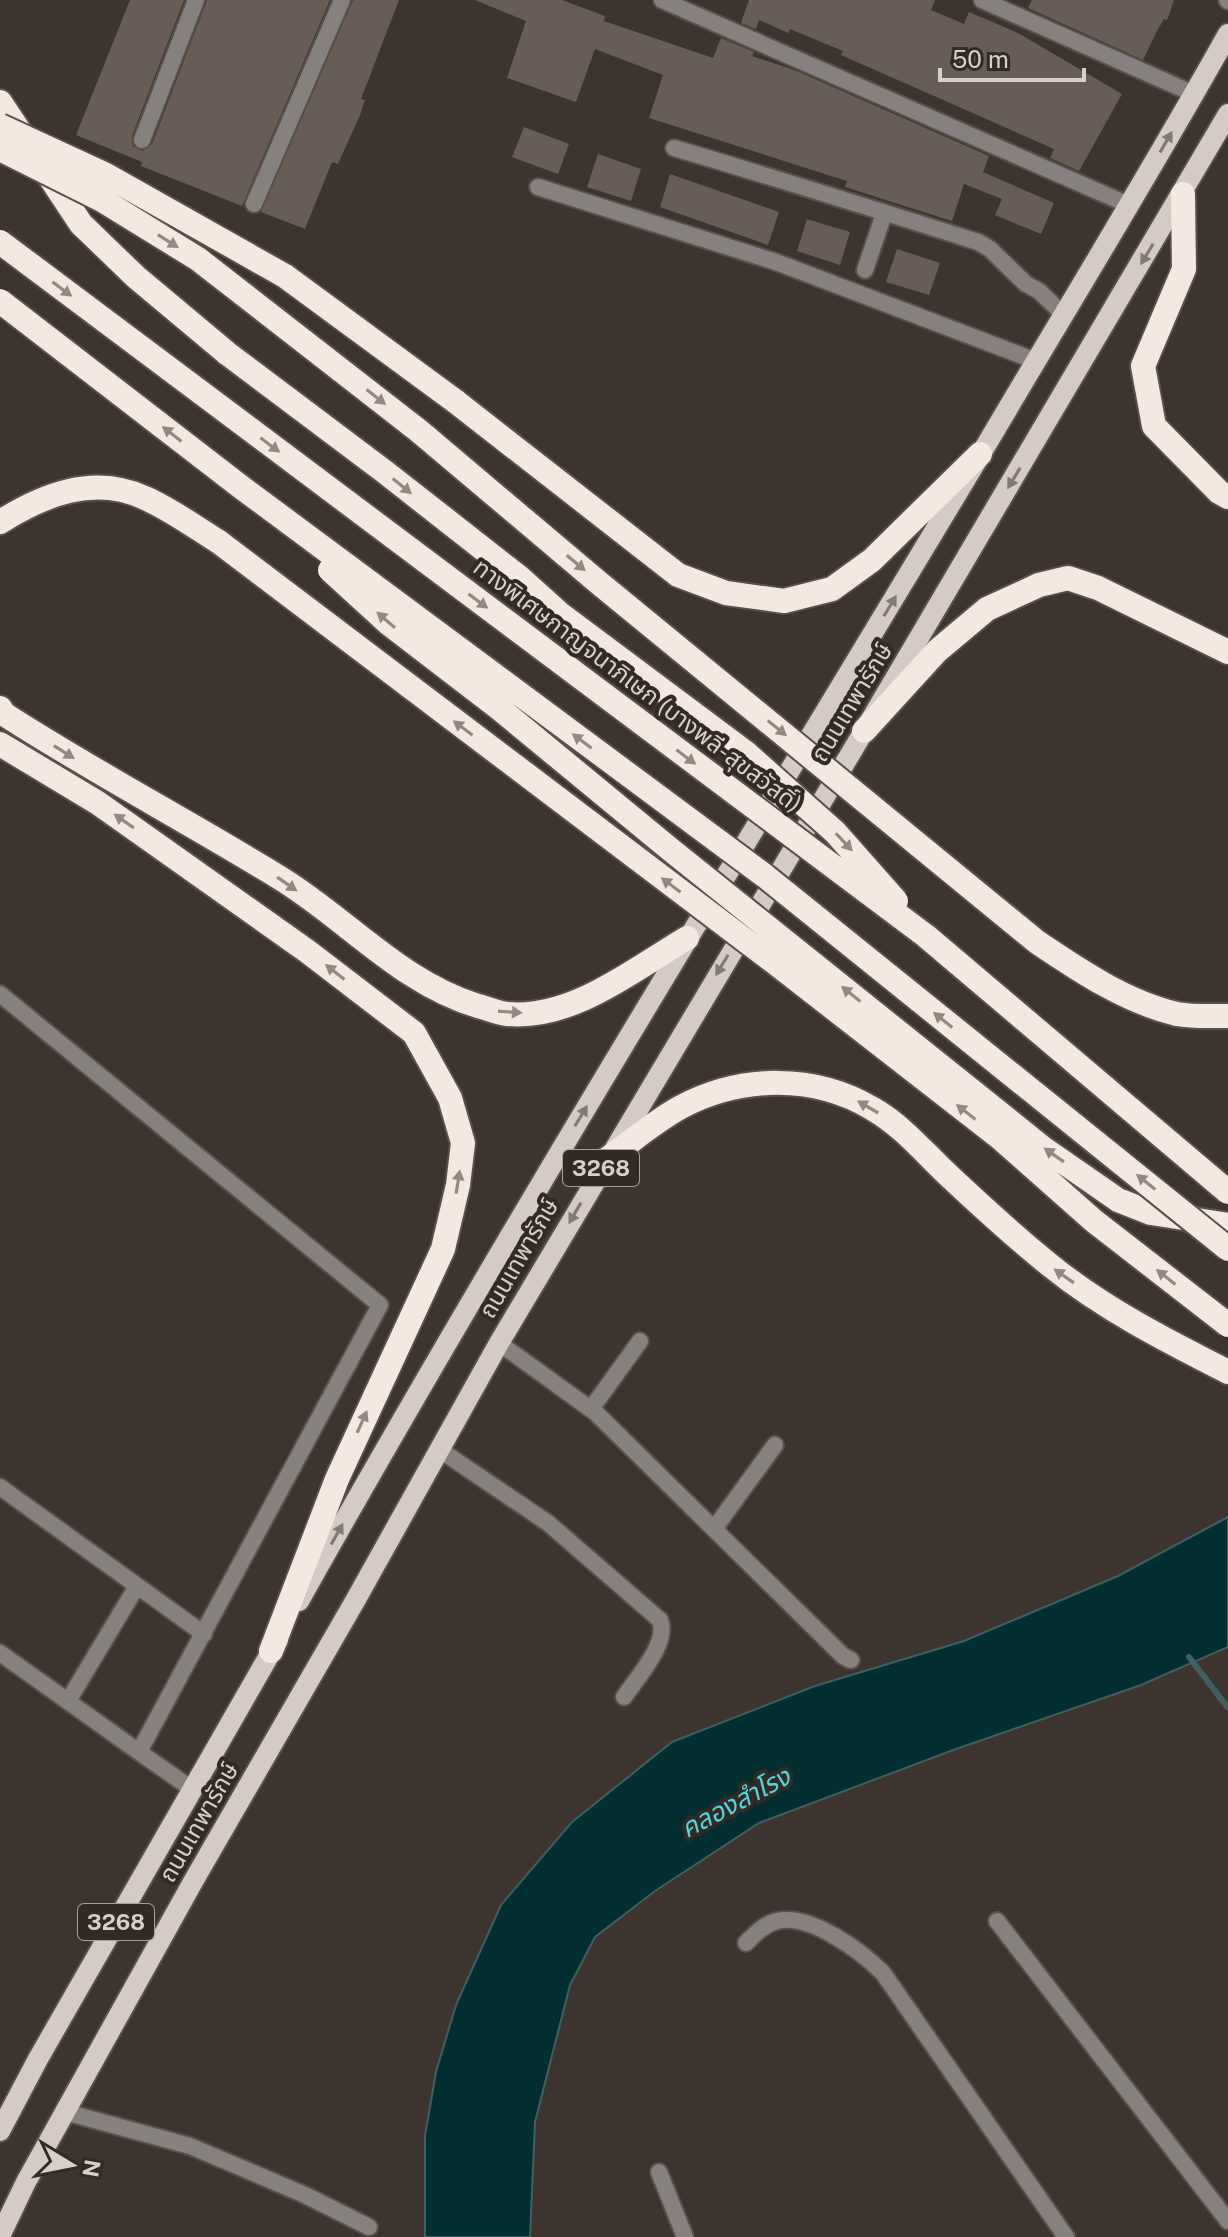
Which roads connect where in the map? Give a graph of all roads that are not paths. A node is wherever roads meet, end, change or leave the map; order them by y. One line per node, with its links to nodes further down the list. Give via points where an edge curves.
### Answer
1 (196, 0): 10 (street)
2 (342, 0): 15 (street)
3 (662, 0): 16 (street)
4 (982, 0): 6 (street)
5 (1228, 34): 6 (main road, ถนนเทพารักษ์ / 3268)
6 (1194, 94): 16 (main road, ถนนเทพารักษ์ / 3268, one-way to 6)
7 (0, 102): 31 (highway, one-way to 31, bridge, via 81,224 136,277 559,613 745,752 835,832)
8 (1228, 114): 14 (main road, ถนนเทพารักษ์ / 3268)
9 (0, 126): 23 (highway, bridge, via 106,175 285,276 678,575 726,593 784,601 832,589 872,560)
10 (142, 140)
11 (674, 148): 17 (street)
12 (0, 149): 34 (highway, one-way to 34, bridge, via 102,200 198,259 419,431 1037,942 1132,998 1178,1014)
13 (538, 187): 22 (street, via 776,262)
14 (1183, 194): 25 (highway, via 1184,269 1143,366 1154,426); 29 (main road, ถนนเทพารักษ์ / 3268, one-way to 29)
15 (254, 204)
16 (1129, 205): 21 (main road, ถนนเทพารักษ์ / 3268)
17 (884, 214): 19 (street); 21 (street, via 978,242)
18 (0, 242): 31 (highway, ทางพิเศษกาญจนาภิเษก (บางพลี-สุขสวัสดิ์), one-way to 31, bridge)
19 (865, 270)
20 (0, 301): 24 (highway, one-way to 20, bridge)
21 (1064, 315): 22 (main road, ถนนเทพารักษ์ / 3268)
22 (1036, 361): 23 (main road, ถนนเทพารักษ์ / 3268)
23 (980, 454): 32 (main road, ถนนเทพารักษ์ / 3268, one-way to 23)
24 (241, 487): 37 (highway, one-way to 24, bridge, via 1151,1213 1118,1200 1043,1148 388,623); 38 (highway, one-way to 24, bridge, via 765,876)
25 (1228, 497)
26 (0, 522): 39 (highway, one-way to 26, bridge, via 774,962 219,542 143,497 106,488 58,492)
27 (1228, 652): 29 (highway, via 1068,578 987,609 937,651)
28 (0, 708): 32 (highway, one-way to 32, via 59,749 283,880 419,979 462,1001 505,1014 551,1012 586,999)
29 (864, 731): 35 (main road, ถนนเทพารักษ์ / 3268, one-way to 35)
30 (0, 744): 50 (highway, one-way to 30, via 337,1479 443,1249 458,1185 463,1143 459,1128 450,1098 414,1033 110,811)
31 (926, 936): 36 (highway, ทางพิเศษกาญจนาภิเษก (บางพลี-สุขสวัสดิ์), bridge)
32 (687, 938): 50 (main road, ถนนเทพารักษ์ / 3268, one-way to 32)
33 (0, 994): 49 (street, via 380,1305)
34 (1228, 1016)
35 (607, 1159): 41 (main road, ถนนเทพารักษ์ / 3268, one-way to 41); 42 (highway, one-way to 35, via 1103,1303 1052,1267 875,1109 846,1095 806,1084 771,1082 724,1089 682,1107)
36 (1228, 1192)
37 (1228, 1225)
38 (1228, 1249)
39 (1228, 1325)
40 (640, 1341): 43 (street)
41 (499, 1343): 43 (street); 45 (main road, ถนนเทพารักษ์ / 3268)
42 (1228, 1372)
43 (591, 1409): 47 (street)
44 (775, 1445): 47 (street)
45 (440, 1450): 53 (street, via 548,1523 660,1620 661,1641); 59 (main road, ถนนเทพารักษ์ / 3268)
46 (0, 1487): 48 (street)
47 (714, 1529): 52 (street)
48 (137, 1586): 49 (street); 54 (street)
49 (204, 1634): 55 (street)
50 (271, 1651): 56 (main road, ถนนเทพารักษ์ / 3268)
51 (0, 1653): 54 (street)
52 (851, 1660)
53 (624, 1697)
54 (68, 1701): 55 (street)
55 (139, 1752): 56 (street)
56 (192, 1789): 60 (main road, ถนนเทพารักษ์ / 3268)
57 (997, 1921): 62 (street)
58 (746, 1943): 66 (street, via 761,1928 780,1920 826,1931 865,1955 883,1973)
59 (65, 2112): 63 (street, via 190,2146); 64 (main road, ถนนเทพารักษ์ / 3268)
60 (0, 2131)
61 (659, 2172): 65 (street)
62 (1228, 2221)
63 (369, 2227)
64 (0, 2236)
65 (685, 2237)
66 (1066, 2237)

